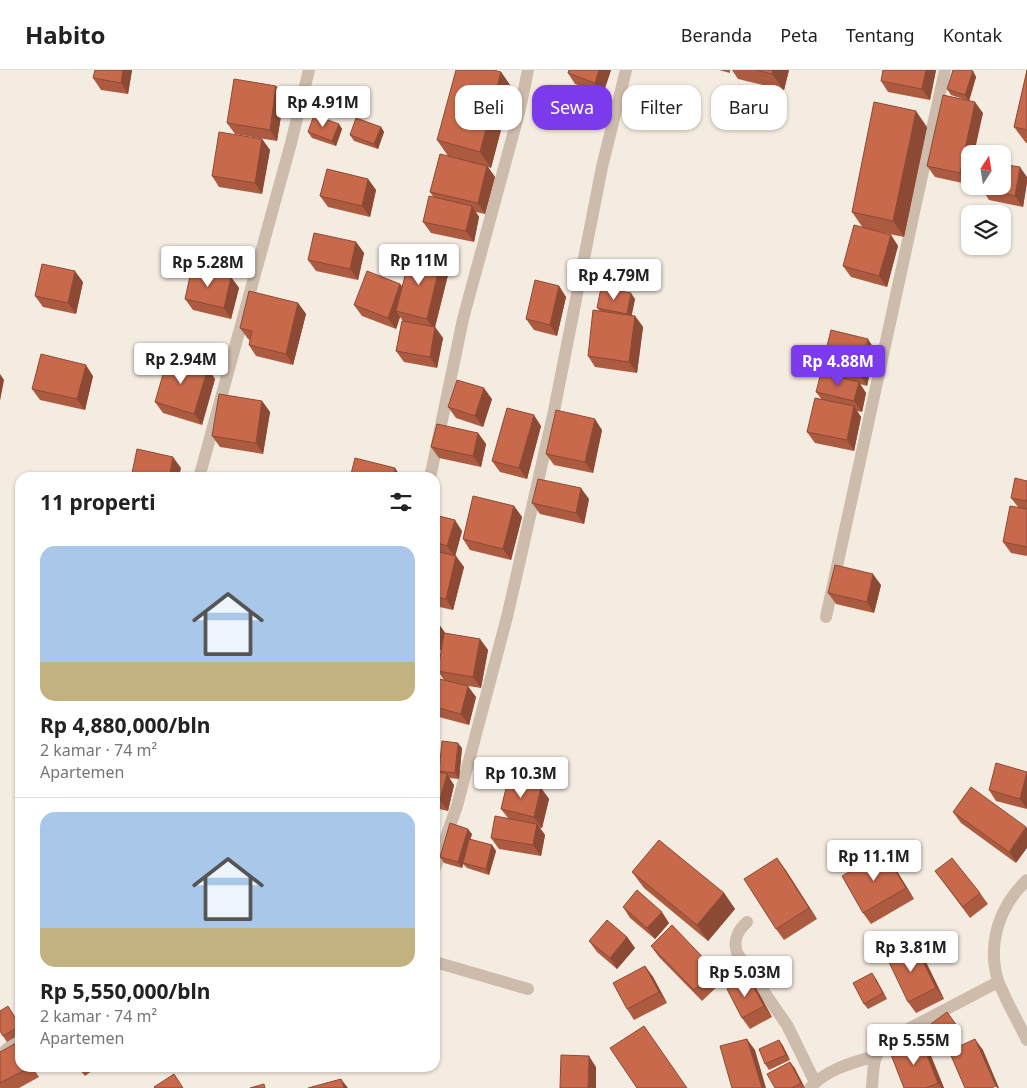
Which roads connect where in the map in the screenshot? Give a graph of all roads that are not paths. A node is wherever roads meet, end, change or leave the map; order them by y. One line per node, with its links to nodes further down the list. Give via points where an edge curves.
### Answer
1 (309, 70): 5 (street)
2 (528, 70): 6 (street, via 463,319)
3 (626, 70): 8 (street, via 602,167 554,411 507,618 457,806)
4 (945, 70): 7 (street)
5 (201, 472)
6 (431, 472)
7 (826, 617)
8 (440, 854)
9 (1027, 880): 12 (street, via 1014,892 996,929 994,955)
10 (746, 922): 18 (street, via 735,939 737,952 787,1025)
11 (440, 963): 13 (street)
12 (998, 982): 14 (street); 17 (street, via 891,1038)
13 (528, 989)
14 (1027, 1040)
15 (15, 1042): 16 (street)
16 (0, 1055)
17 (875, 1056): 18 (street, via 849,1063); 19 (street)
18 (813, 1085)
19 (872, 1088)

